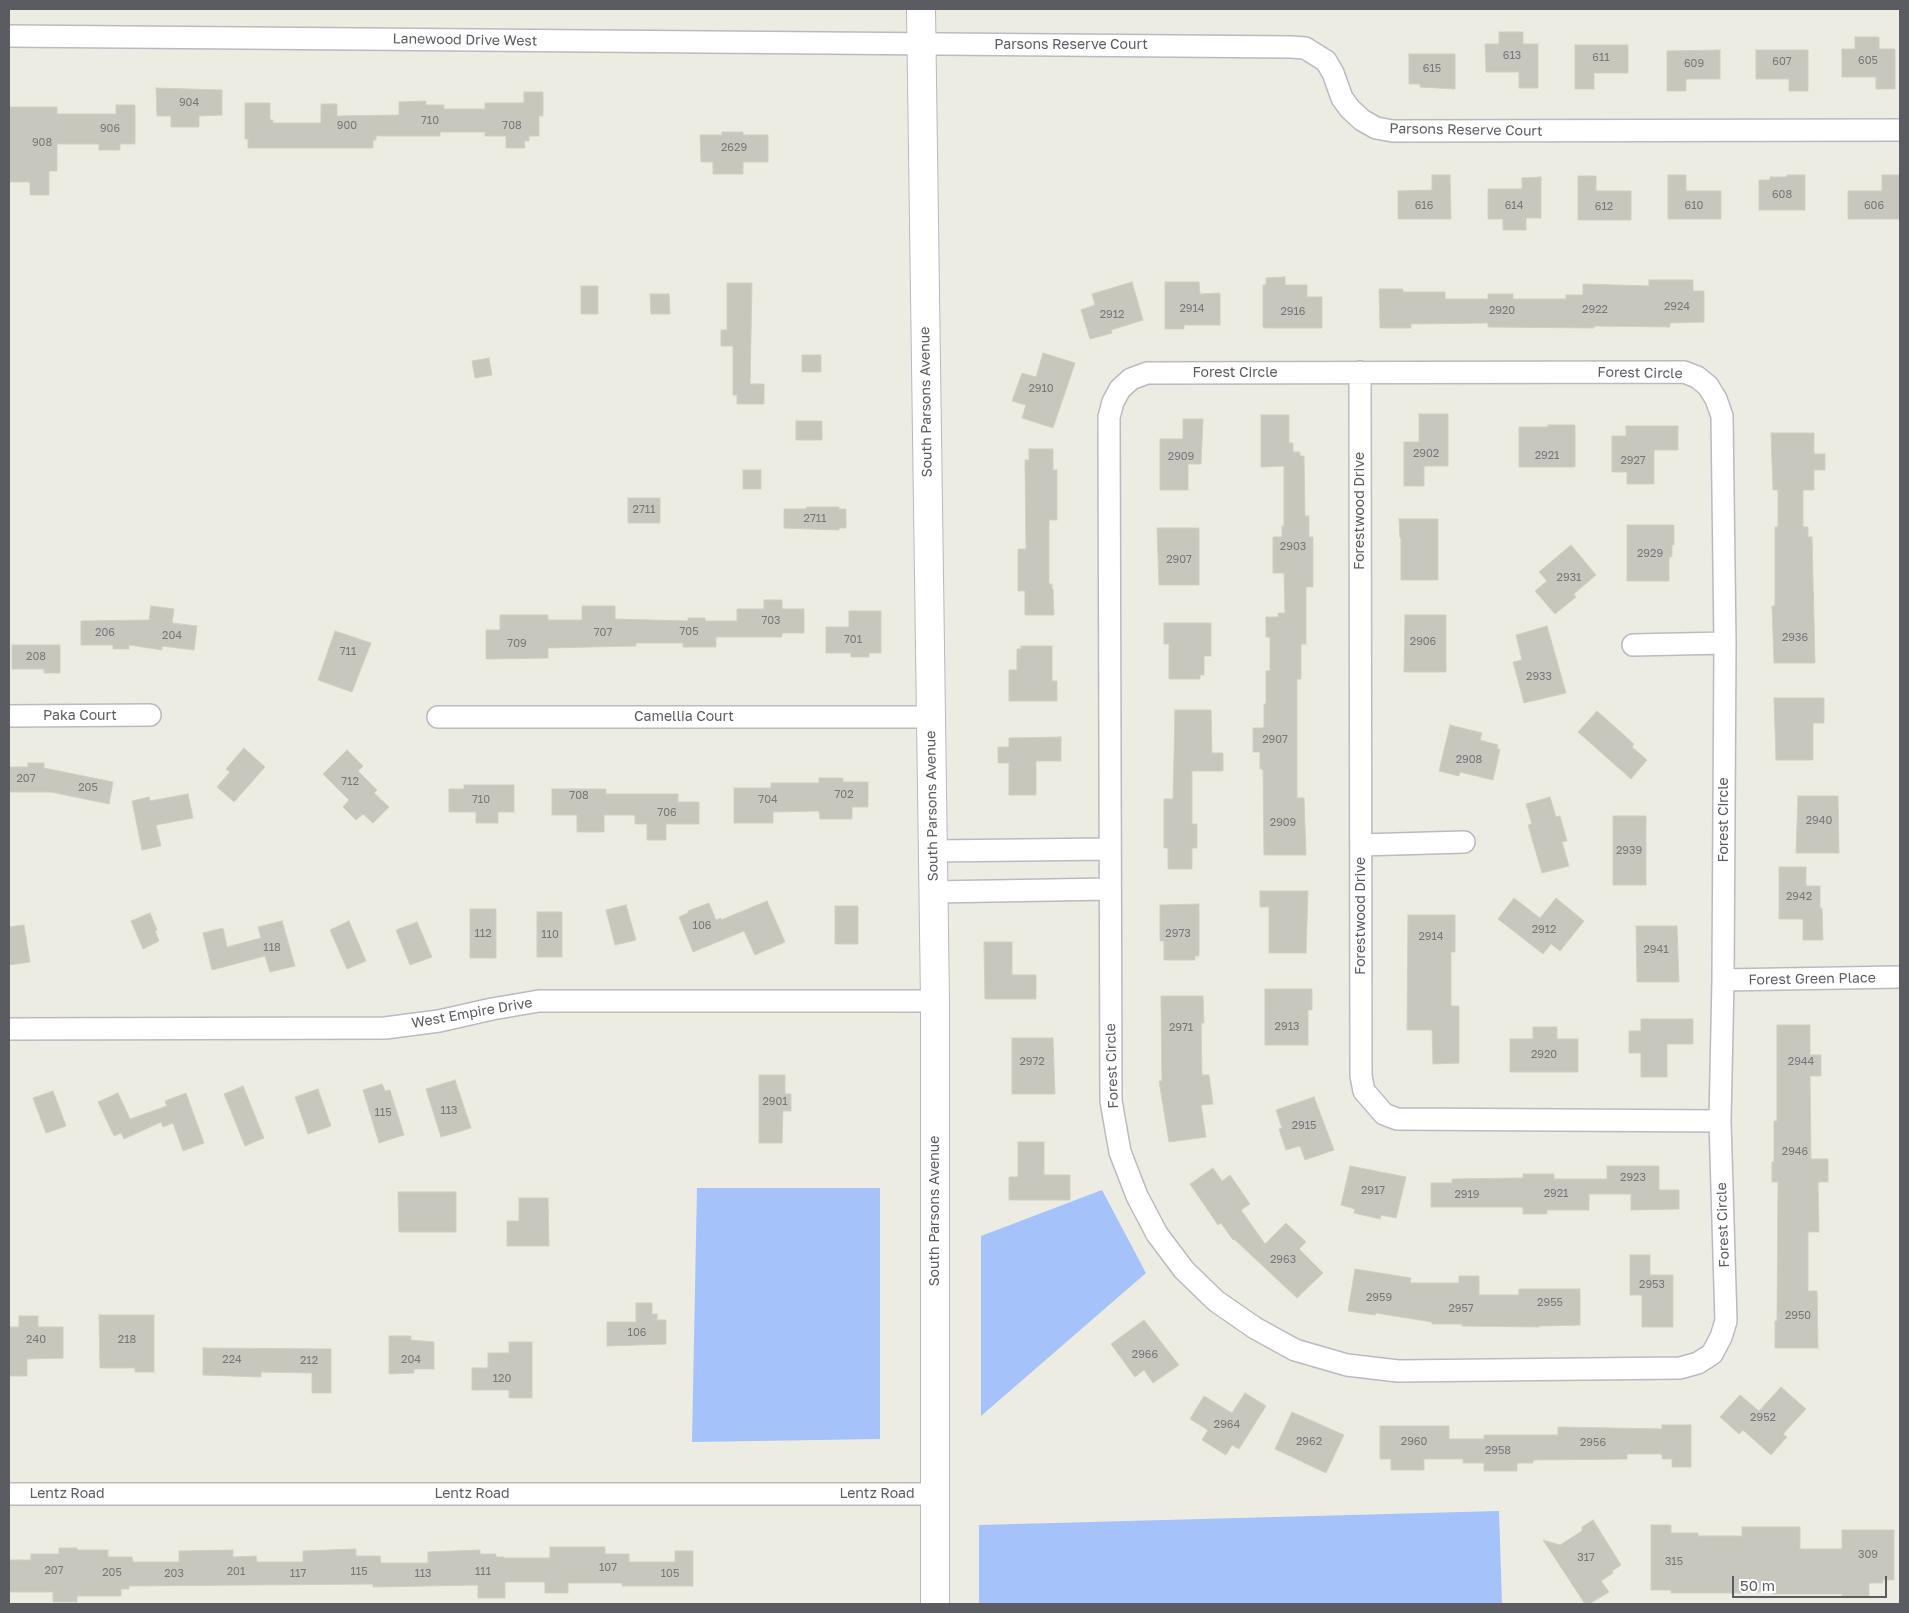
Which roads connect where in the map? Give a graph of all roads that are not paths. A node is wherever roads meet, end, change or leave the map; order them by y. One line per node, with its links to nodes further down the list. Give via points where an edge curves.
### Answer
1 (921, 9): 3 (main road, South Parsons Avenue)
2 (9, 36): 3 (street, Lanewood Drive West)
3 (921, 44): 4 (street, Parsons Reserve Court, via 1305,48 1326,62 1350,109 1376,128 1393,131); 11 (main road, South Parsons Avenue)
4 (1900, 130)
5 (1360, 372): 6 (street, Forest Circle, via 1684,372 1697,377 1708,386 1722,416); 13 (street, Forestwood Drive); 14 (street, Forest Circle, via 1147,373 1131,379 1113,402 1109,418)
6 (1724, 643): 7 (street); 19 (street, Forest Circle)
7 (1633, 645)
8 (150, 715): 9 (street, Paka Court)
9 (9, 716)
10 (438, 716): 11 (street, Camellia Court)
11 (931, 717): 15 (main road, South Parsons Avenue)
12 (1464, 842): 13 (street)
13 (1361, 845): 22 (street, Forestwood Drive, via 1361,1076 1364,1091 1384,1114 1397,1119)
14 (1110, 849): 15 (street); 16 (street, Forest Circle)
15 (933, 851): 17 (main road, South Parsons Avenue)
16 (1110, 889): 17 (street); 22 (street, Forest Circle, via 1111,1101 1120,1152 1136,1196 1157,1234 1184,1270 1216,1301 1254,1328 1295,1350 1347,1365 1398,1371 1680,1368 1698,1363 1712,1354 1726,1321)
17 (934, 892): 20 (main road, South Parsons Avenue)
18 (1900, 977): 19 (street, Forest Green Place)
19 (1723, 980): 22 (street, Forest Circle)
20 (935, 1001): 21 (street, West Empire Drive, via 539,1001 439,1022 385,1028); 24 (main road, South Parsons Avenue)
21 (9, 1029)
22 (1720, 1121)
23 (9, 1494): 24 (street, Lentz Road)
24 (935, 1494): 25 (main road, South Parsons Avenue)
25 (935, 1604)

